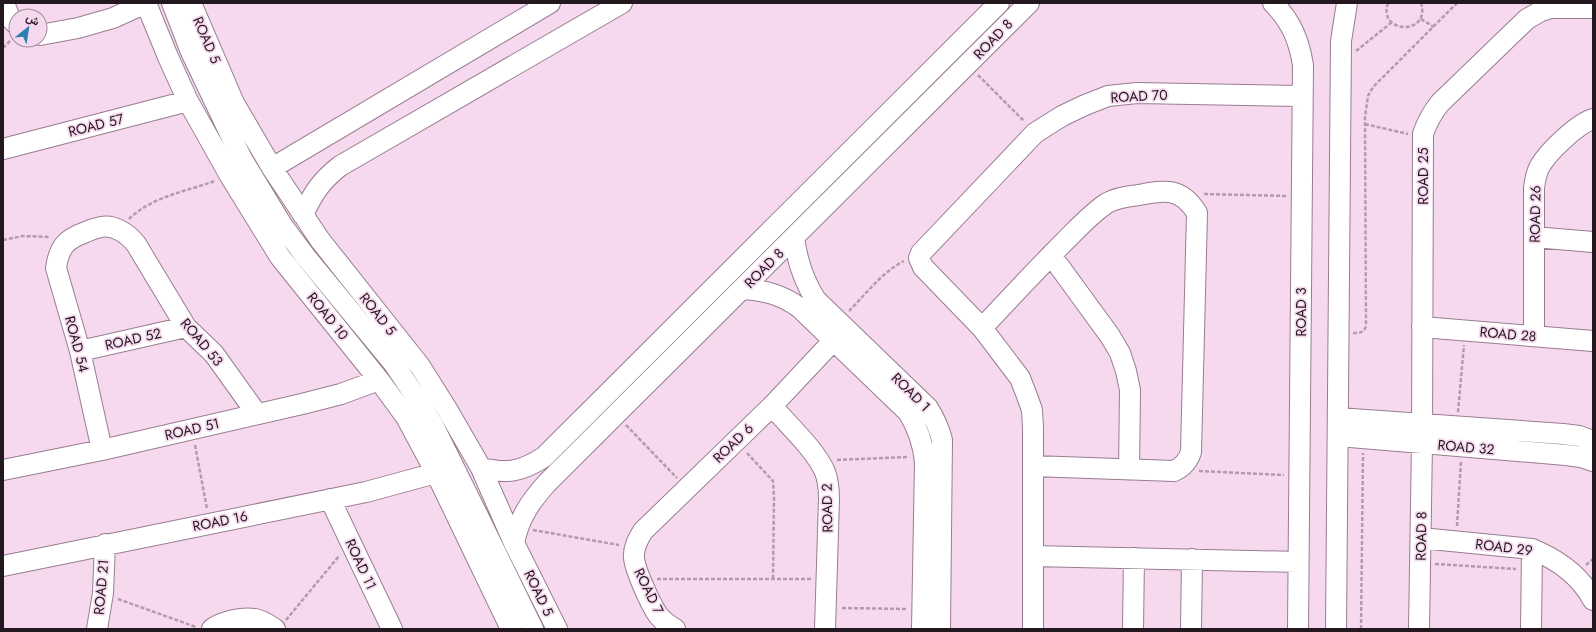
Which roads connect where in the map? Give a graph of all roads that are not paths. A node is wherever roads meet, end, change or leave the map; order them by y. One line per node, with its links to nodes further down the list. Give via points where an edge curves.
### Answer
1 (4, 3): 12 (street)
2 (146, 3): 13 (street, via 113,18); 15 (street, ROAD 10)
3 (172, 3): 33 (street, ROAD 5, via 224,124 261,192 305,256)
4 (191, 3): 18 (street, ROAD 5, via 234,103)
5 (550, 3): 18 (street)
6 (622, 3): 19 (street, via 340,166 324,179)
7 (999, 3): 43 (street, ROAD 8, via 544,457 530,466 514,471 497,472)
8 (1029, 3): 21 (street, ROAD 8)
9 (1273, 3): 14 (street, ROAD 3, via 1297,36 1303,65)
10 (1347, 3): 37 (street, via 1341,63)
11 (1593, 8): 27 (street, ROAD 25, via 1551,8 1527,19 1432,112 1423,137)
12 (8, 13)
13 (48, 34)
14 (1302, 96): 28 (street, ROAD 70, via 1137,93 1108,96 1062,116 1035,133 919,258 923,267); 56 (street, ROAD 3)
15 (188, 101): 17 (street, ROAD 57); 34 (street, ROAD 10, via 230,176 280,256)
16 (1593, 119): 22 (street, ROAD 26, via 1574,129 1540,166 1535,180)
17 (3, 148)
18 (272, 168): 19 (street, ROAD 5)
19 (303, 215): 33 (street, ROAD 5)
20 (121, 231): 26 (street, ROAD 53, via 136,244); 32 (street, ROAD 54, via 101,226 73,236 61,249 57,258 56,268)
21 (794, 237): 25 (street, ROAD 8); 69 (street, ROAD 1, via 800,270 816,300 928,408 940,429)
22 (1534, 237): 23 (street); 29 (street, ROAD 26)
23 (1593, 242)
24 (1051, 255): 28 (street); 45 (street, via 1120,353 1130,390); 45 (street, via 1108,203 1127,197 1161,191 1172,192 1183,196 1196,213 1191,452 1184,465 1174,471)
25 (742, 290): 30 (street, ROAD 1, via 773,293 788,300 800,308); 48 (street, ROAD 8, via 546,483 525,512)
26 (186, 327): 32 (street, ROAD 52); 36 (street, ROAD 53, via 214,354)
27 (1422, 327): 29 (street, ROAD 28); 38 (street, ROAD 25)
28 (982, 328): 42 (street, via 1020,378 1028,396 1032,410)
29 (1534, 336): 31 (street, ROAD 28)
30 (833, 341): 35 (street, ROAD 6); 68 (street, ROAD 1, via 908,412 921,436 924,456)
31 (1593, 341)
32 (80, 351): 40 (street, ROAD 54)
33 (402, 360): 43 (street, ROAD 5, via 432,383); 64 (street, ROAD 5, via 408,383 433,425)
34 (379, 380): 36 (street, ROAD 51, via 328,397); 46 (street, ROAD 10, via 406,417)
35 (772, 406): 51 (street, ROAD 6, via 643,532); 67 (street, ROAD 2, via 820,461 825,473 828,486)
36 (257, 414): 40 (street, ROAD 51)
37 (1338, 427): 38 (street, ROAD 32); 38 (street, ROAD 32, via 1363,439); 74 (street)
38 (1422, 434): 39 (street, ROAD 32, via 1456,426 1563,434); 41 (street, ROAD 32, via 1462,447 1566,455); 49 (street, ROAD 8)
39 (1593, 441)
40 (102, 450): 44 (street, ROAD 51)
41 (1593, 461)
42 (1033, 466): 45 (street); 53 (street)
43 (481, 468): 48 (street, ROAD 5)
44 (3, 470)
45 (1129, 470)
46 (436, 473): 47 (street, ROAD 16); 63 (street, ROAD 10)
47 (330, 499): 50 (street, ROAD 16); 62 (street, ROAD 11)
48 (516, 535): 65 (street, ROAD 5)
49 (1421, 538): 52 (street, ROAD 29); 75 (street, ROAD 8)
50 (105, 544): 57 (street, ROAD 16); 60 (street, ROAD 21, via 103,593)
51 (635, 547): 66 (street, ROAD 7, via 634,561 657,613)
52 (1532, 549): 58 (street, ROAD 29, via 1562,564 1589,591); 76 (street)
53 (1033, 556): 54 (street); 70 (street)
54 (1134, 558): 55 (street); 71 (street)
55 (1192, 559): 56 (street); 72 (street)
56 (1298, 562): 73 (street, ROAD 3)
57 (3, 566)
58 (1593, 600)
59 (279, 626): 61 (street, via 256,619 229,622)
60 (97, 629)
61 (212, 629)
62 (392, 629)
63 (511, 629)
64 (533, 629)
65 (556, 629)
66 (675, 629)
67 (825, 629)
68 (922, 629)
69 (940, 629)
70 (1033, 629)
71 (1133, 629)
72 (1191, 629)
73 (1298, 629)
74 (1336, 629)
75 (1419, 629)
76 (1531, 629)

